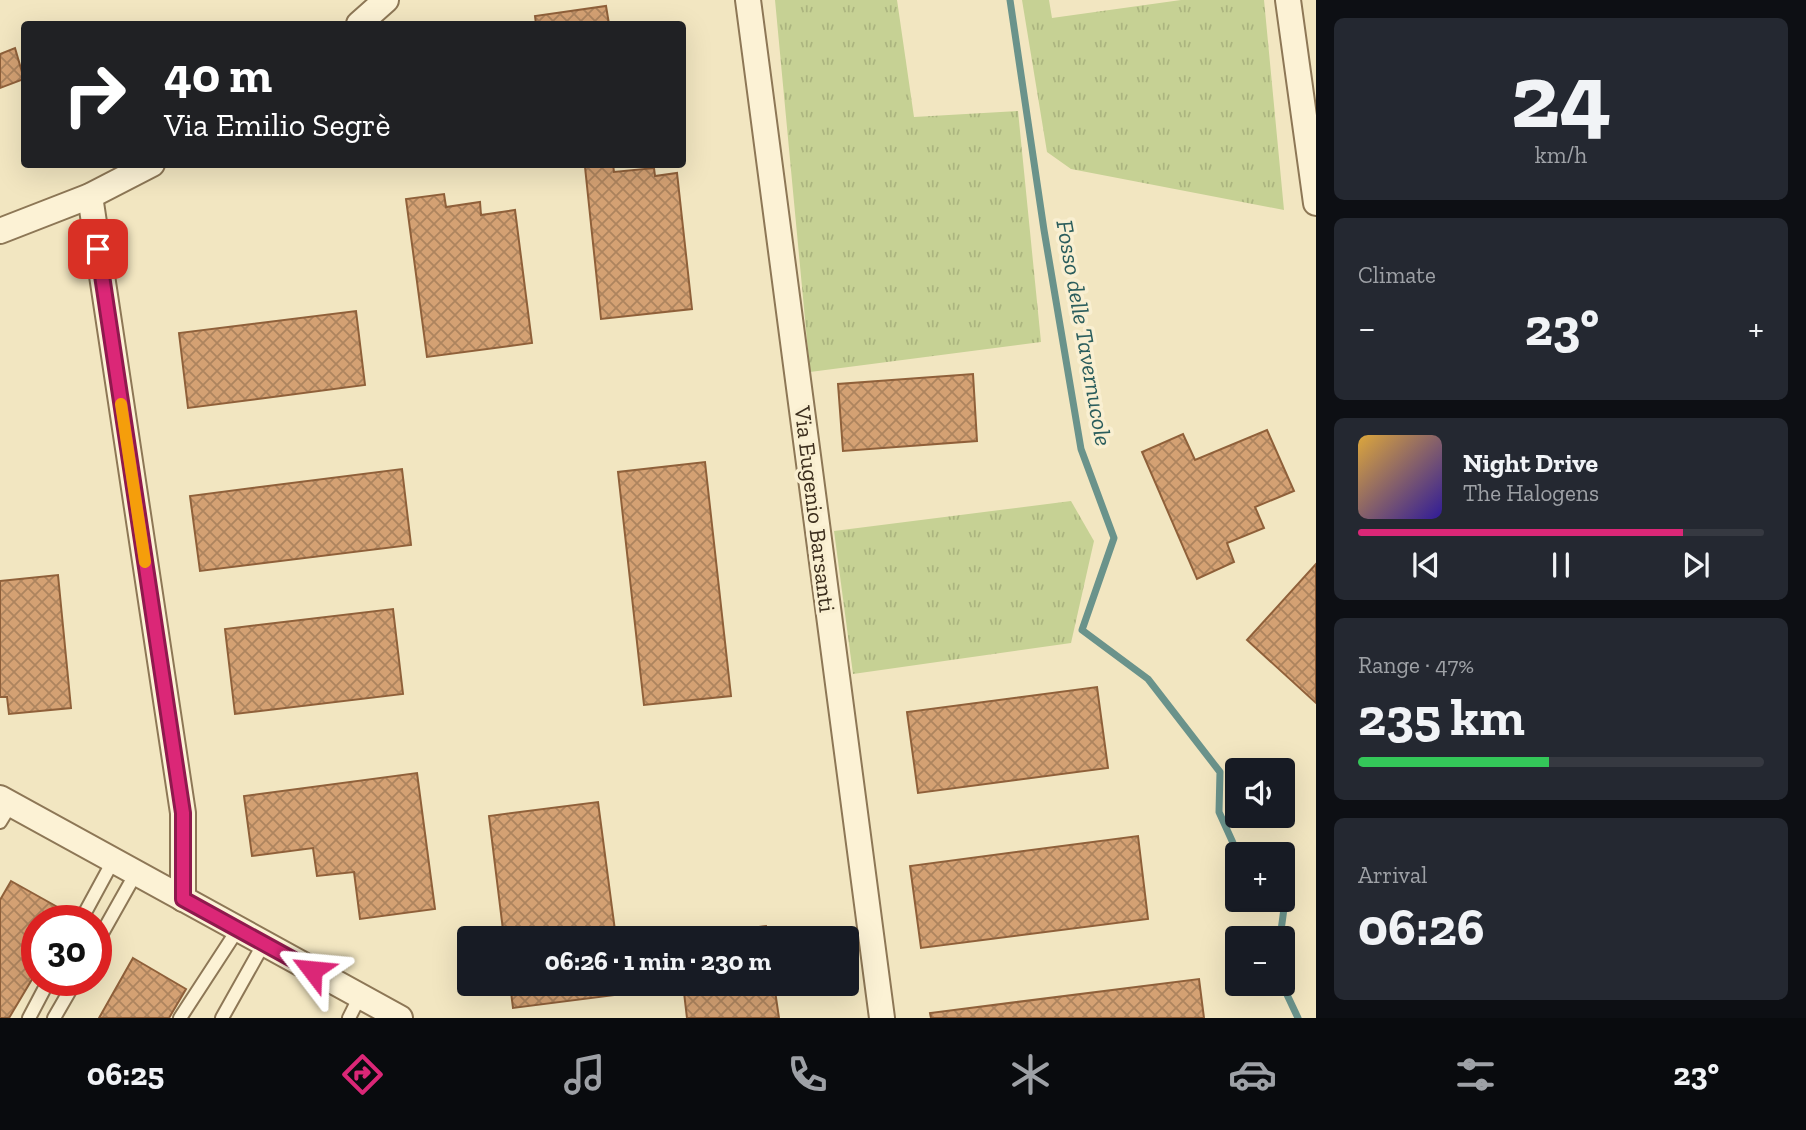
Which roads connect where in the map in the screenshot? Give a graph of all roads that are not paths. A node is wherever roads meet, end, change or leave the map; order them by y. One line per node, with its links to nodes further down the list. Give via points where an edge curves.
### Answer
1 (386, 0): 4 (street)
2 (748, 0): 25 (street, Via Eugenio Barsanti)
3 (1288, 0): 7 (street)
4 (362, 21)
5 (144, 168): 6 (street)
6 (90, 196): 8 (street); 12 (street, via 183,813)
7 (1316, 203)
8 (0, 231)
9 (4, 808): 10 (street)
10 (113, 861): 11 (street); 13 (lane)
11 (136, 873): 12 (street); 14 (lane)
12 (183, 899): 15 (street)
13 (89, 905)
14 (112, 916)
15 (238, 929): 16 (street); 23 (lane)
16 (264, 943): 19 (street); 24 (lane)
17 (41, 996): 21 (lane)
18 (67, 996): 22 (lane)
19 (354, 1007): 20 (street)
20 (395, 1017)
21 (29, 1018)
22 (54, 1018)
23 (180, 1018)
24 (222, 1018)
25 (882, 1018)

